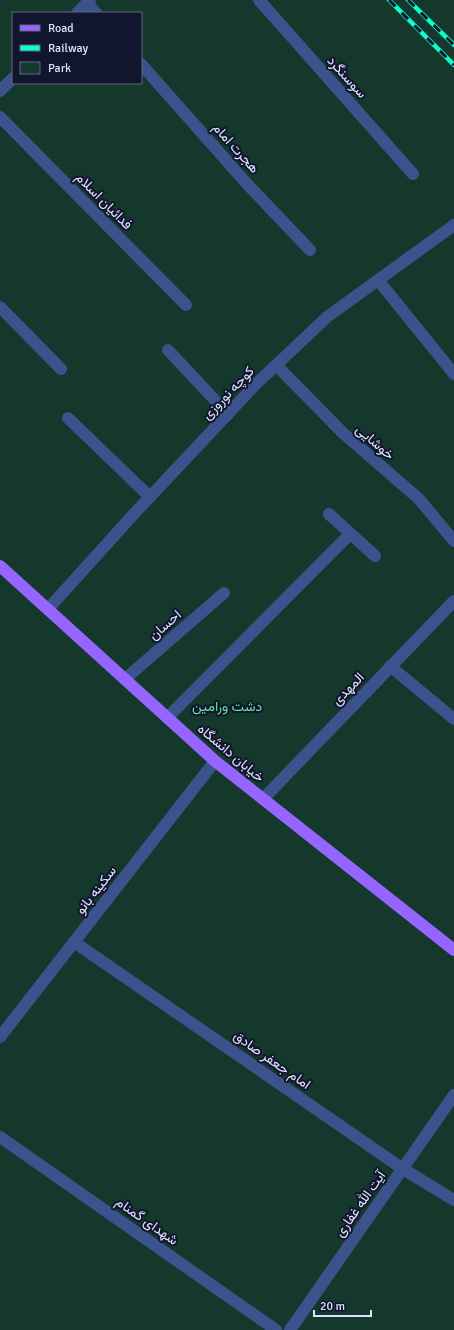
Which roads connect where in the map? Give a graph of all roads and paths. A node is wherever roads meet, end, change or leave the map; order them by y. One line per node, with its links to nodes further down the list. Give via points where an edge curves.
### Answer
1 (258, 0): 9 (street, سوسنگرد)
2 (88, 1): 3 (street); 4 (street)
3 (78, 12)
4 (95, 12)
5 (142, 65): 11 (street, هجرت امام, via 248,185)
6 (12, 79): 7 (street)
7 (0, 91)
8 (0, 117): 13 (street, فدائیان اسلام)
9 (413, 174)
10 (454, 225): 12 (street, کوچه نوروزی)
11 (310, 250)
12 (378, 280): 16 (street, کوچه نوروزی, via 327,317); 18 (street)
13 (186, 305)
14 (0, 307): 17 (street)
15 (168, 350): 19 (street)
16 (276, 366): 19 (street, کوچه نوروزی); 24 (street, خوشایی, via 343,433 419,499)
17 (61, 369)
18 (454, 374)
19 (228, 414): 21 (street, کوچه نوروزی)
20 (68, 418): 21 (street)
21 (150, 497): 29 (street, کوچه نوروزی)
22 (329, 514): 23 (street)
23 (350, 534): 25 (street); 32 (street)
24 (454, 541)
25 (375, 556)
26 (0, 566): 29 (main road, خیابان دانشگاه)
27 (224, 593): 31 (street, احسان)
28 (454, 601): 30 (street, المهدی)
29 (48, 609): 31 (main road, خیابان دانشگاه)
30 (390, 666): 33 (street); 35 (street, المهدی)
31 (125, 679): 32 (main road, خیابان دانشگاه)
32 (167, 718): 34 (main road, خیابان دانشگاه)
33 (454, 719)
34 (215, 761): 35 (main road, خیابان دانشگاه); 36 (street, سکینه بانو)
35 (263, 799): 37 (main road, خیابان دانشگاه)
36 (74, 942): 38 (street, سکینه بانو); 41 (street, امام جعفر صادق)
37 (454, 950)
38 (0, 1037)
39 (454, 1095): 41 (street, آیت الله غفاری)
40 (0, 1136): 43 (street, شهدای گمنام)
41 (403, 1169): 42 (street, امام جعفر صادق); 44 (street, آیت الله غفاری)
42 (454, 1200)
43 (276, 1330)
44 (290, 1330)

